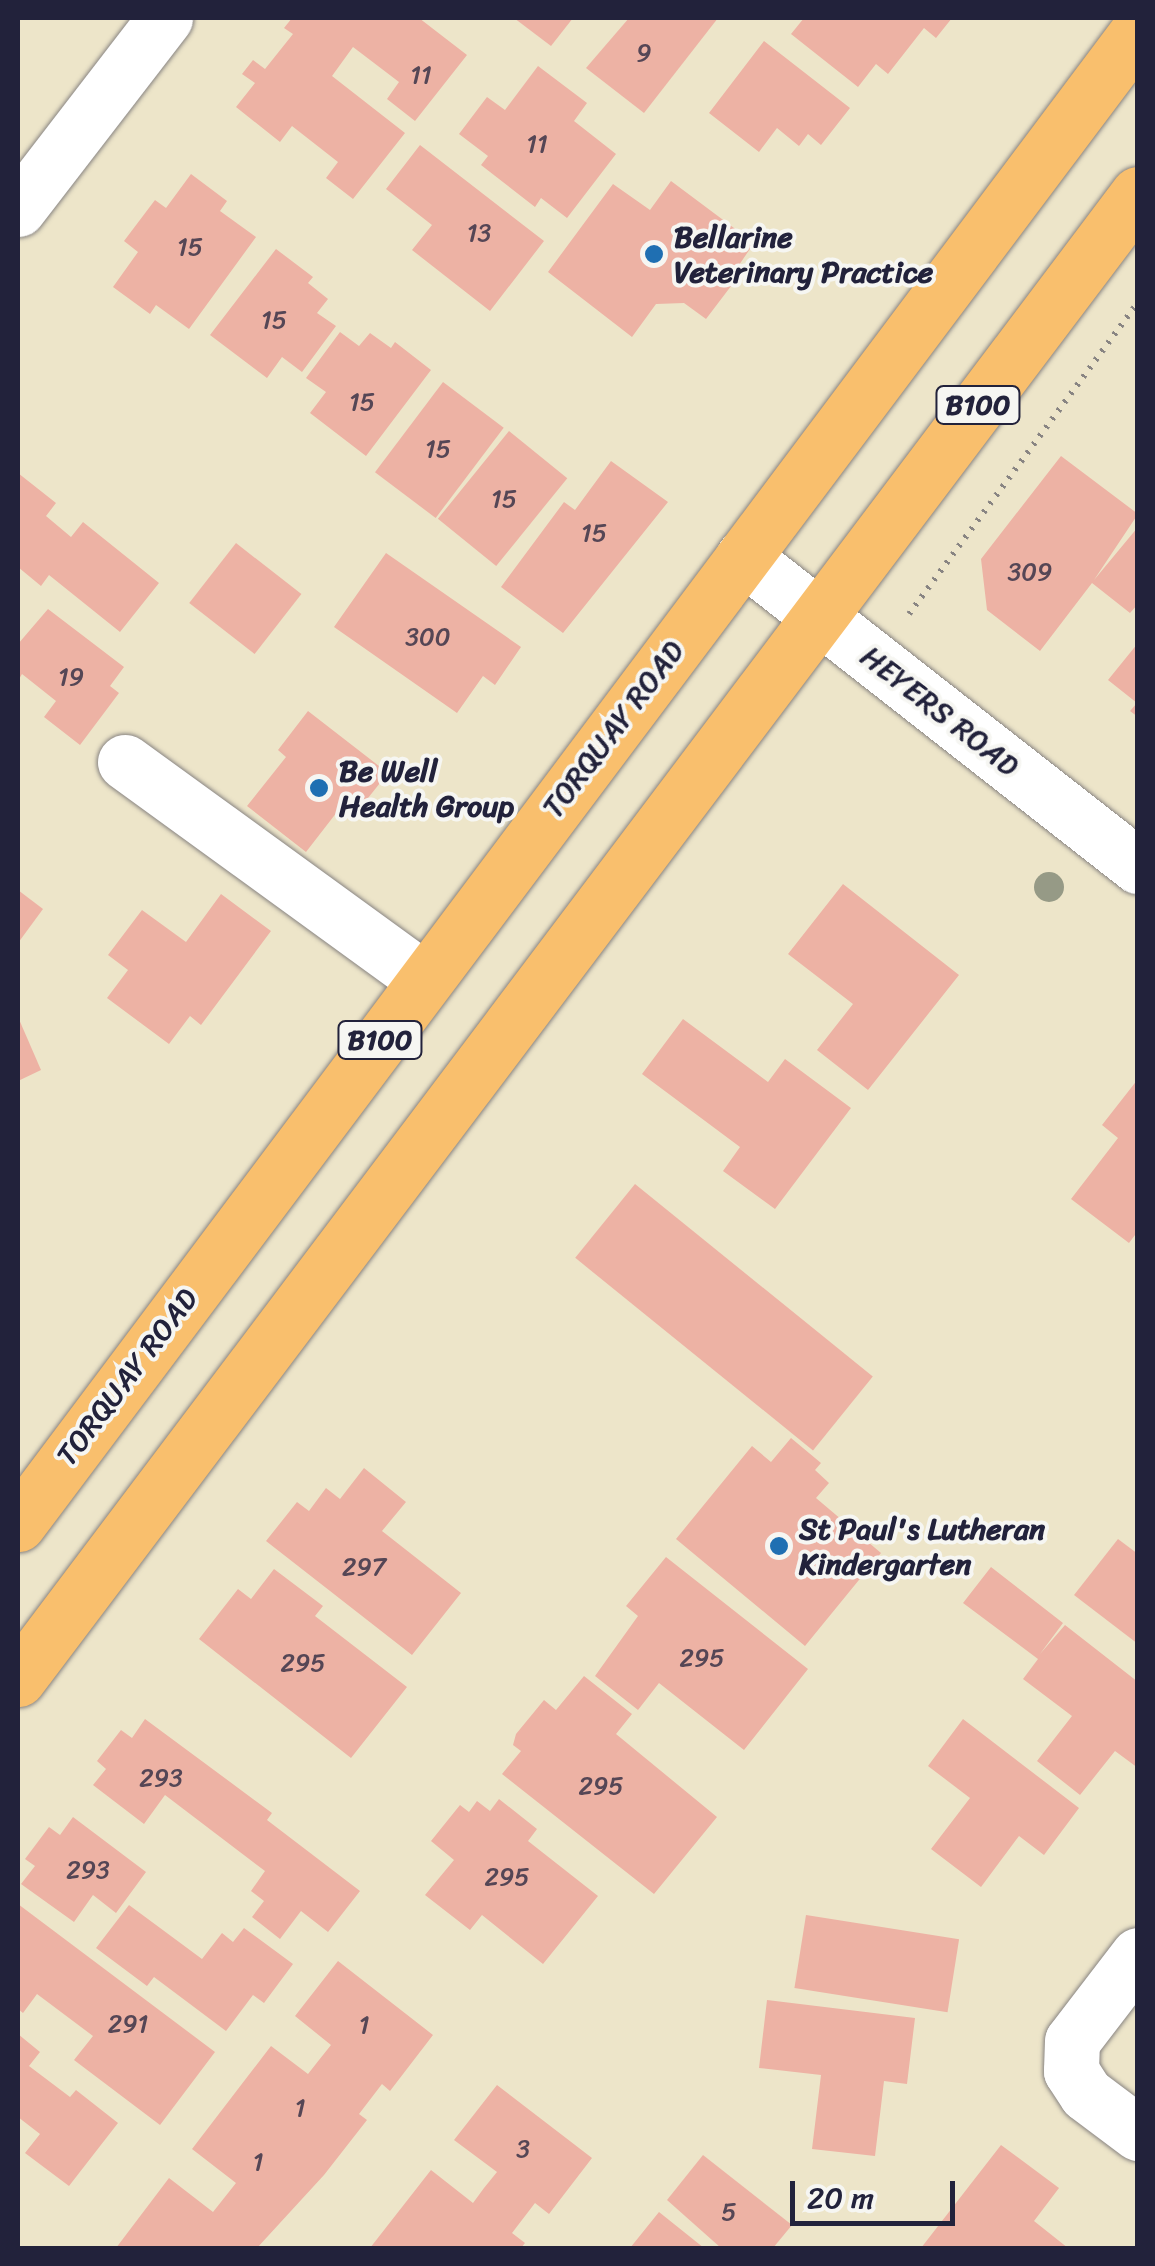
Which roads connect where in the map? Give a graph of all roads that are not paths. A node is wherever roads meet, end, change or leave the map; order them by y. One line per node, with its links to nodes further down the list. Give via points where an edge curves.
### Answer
1 (165, 18): 4 (street)
2 (1138, 31): 5 (main road, TORQUAY ROAD / B100)
3 (1138, 194): 6 (main road, B100)
4 (18, 209)
5 (743, 557): 6 (street, HEYERS ROAD); 9 (main road, TORQUAY ROAD / B100)
6 (819, 617): 8 (street, HEYERS ROAD); 11 (main road, B100)
7 (125, 762): 9 (street)
8 (1138, 866)
9 (425, 980): 10 (main road, TORQUAY ROAD / B100)
10 (18, 1524)
11 (18, 1679)
12 (1138, 1955): 13 (street, via 1072,2041 1071,2071 1086,2094)
13 (1138, 2133)

